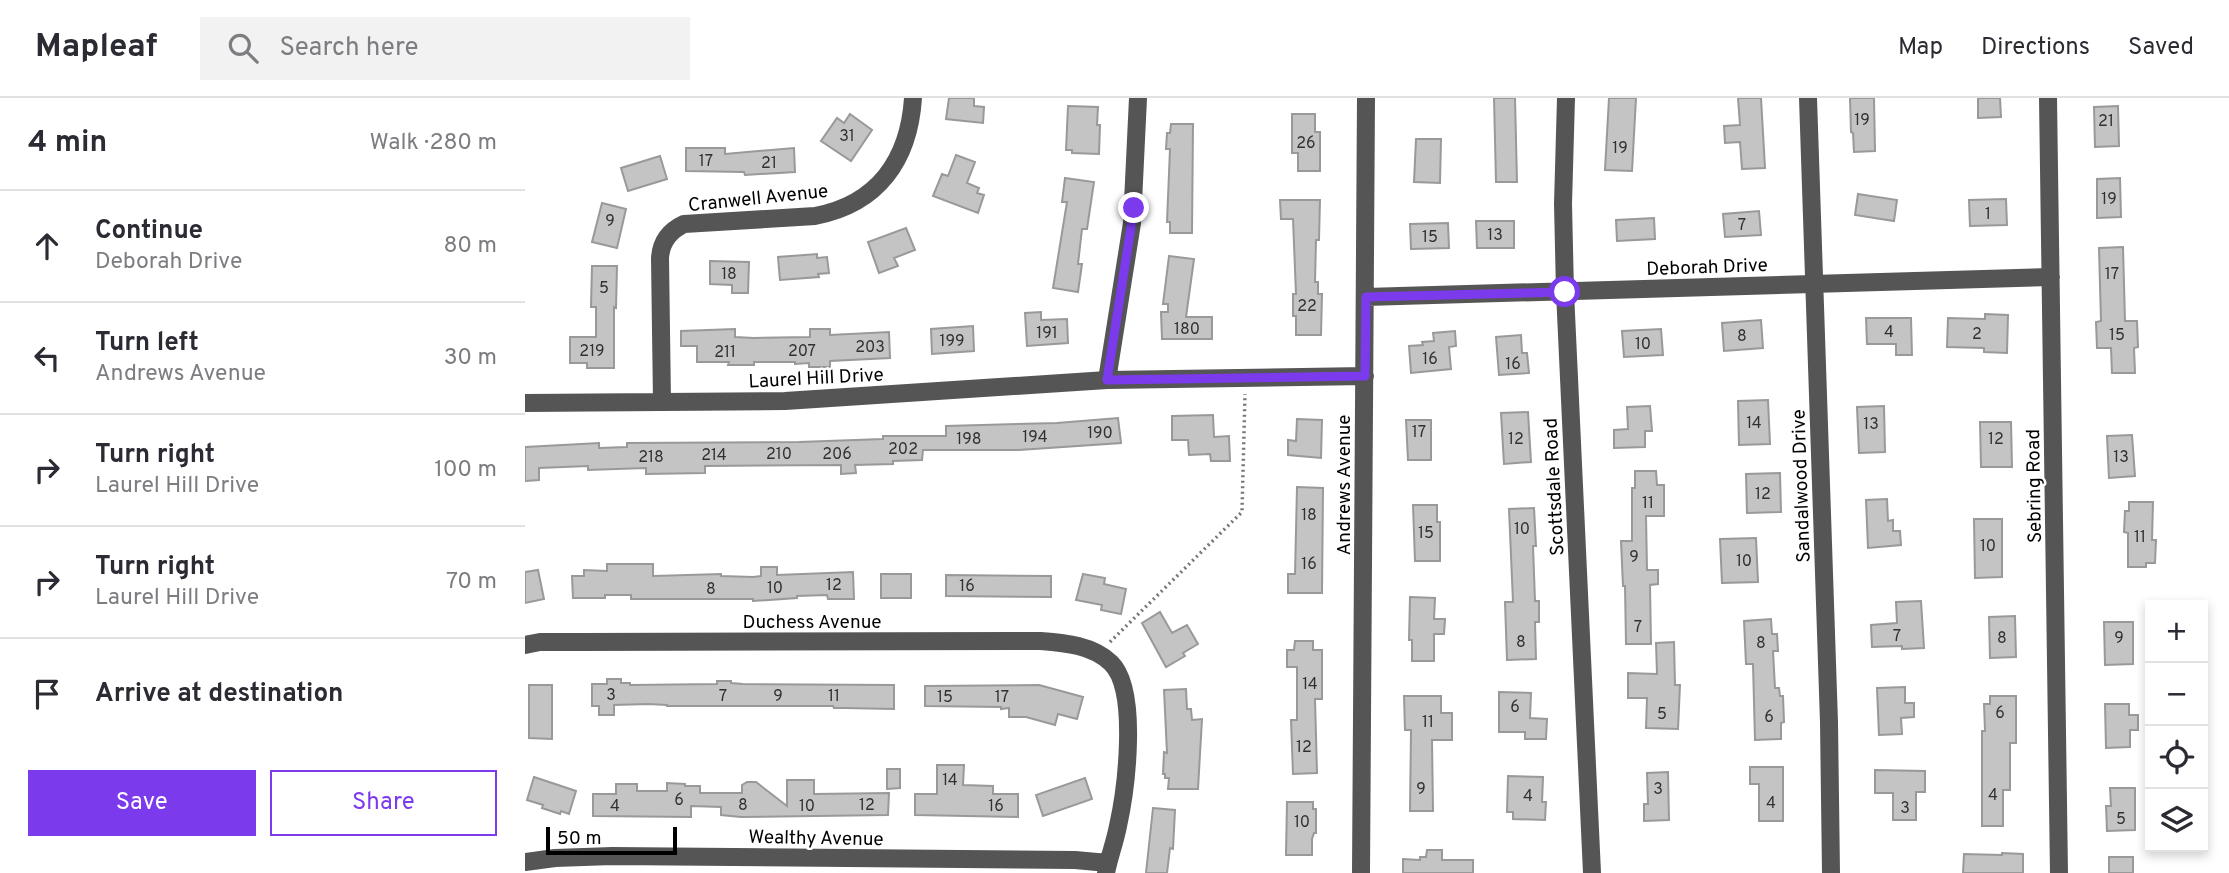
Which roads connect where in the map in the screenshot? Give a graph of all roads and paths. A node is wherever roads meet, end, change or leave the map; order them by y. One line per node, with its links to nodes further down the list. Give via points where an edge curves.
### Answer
1 (913, 98): 14 (street, Cranwell Avenue, via 906,138 895,163 858,201 815,216 684,224 666,237 660,251)
2 (1138, 98): 13 (street, via 1132,223)
3 (1366, 98): 10 (street, Andrews Avenue)
4 (1566, 98): 9 (street, Scottsdale Road)
5 (1808, 98): 8 (street, Sandalwood Drive)
6 (2048, 98): 7 (street, Sebring Road)
7 (2051, 277): 8 (street, Deborah Drive); 23 (street, Sebring Road)
8 (1813, 283): 9 (street, Deborah Drive); 22 (street, Sandalwood Drive)
9 (1565, 292): 10 (street, Deborah Drive); 21 (street, Scottsdale Road)
10 (1366, 297): 11 (street, Andrews Avenue)
11 (1365, 376): 12 (street, Laurel Hill Drive); 20 (street, Andrews Avenue)
12 (1245, 377): 13 (street, Laurel Hill Drive); 17 (path, via 1242,512)
13 (1107, 380): 14 (street, Laurel Hill Drive, via 820,400)
14 (662, 402): 15 (street, Laurel Hill Drive)
15 (525, 403)
16 (525, 645): 17 (street, Duchess Avenue, via 1040,642 1069,644)
17 (1098, 654): 19 (street, via 1113,665 1126,697 1124,797)
18 (525, 862): 19 (street, Wealthy Avenue, via 612,856 1075,860)
19 (1107, 868)
20 (1361, 873)
21 (1592, 873)
22 (1831, 873)
23 (2059, 873)

